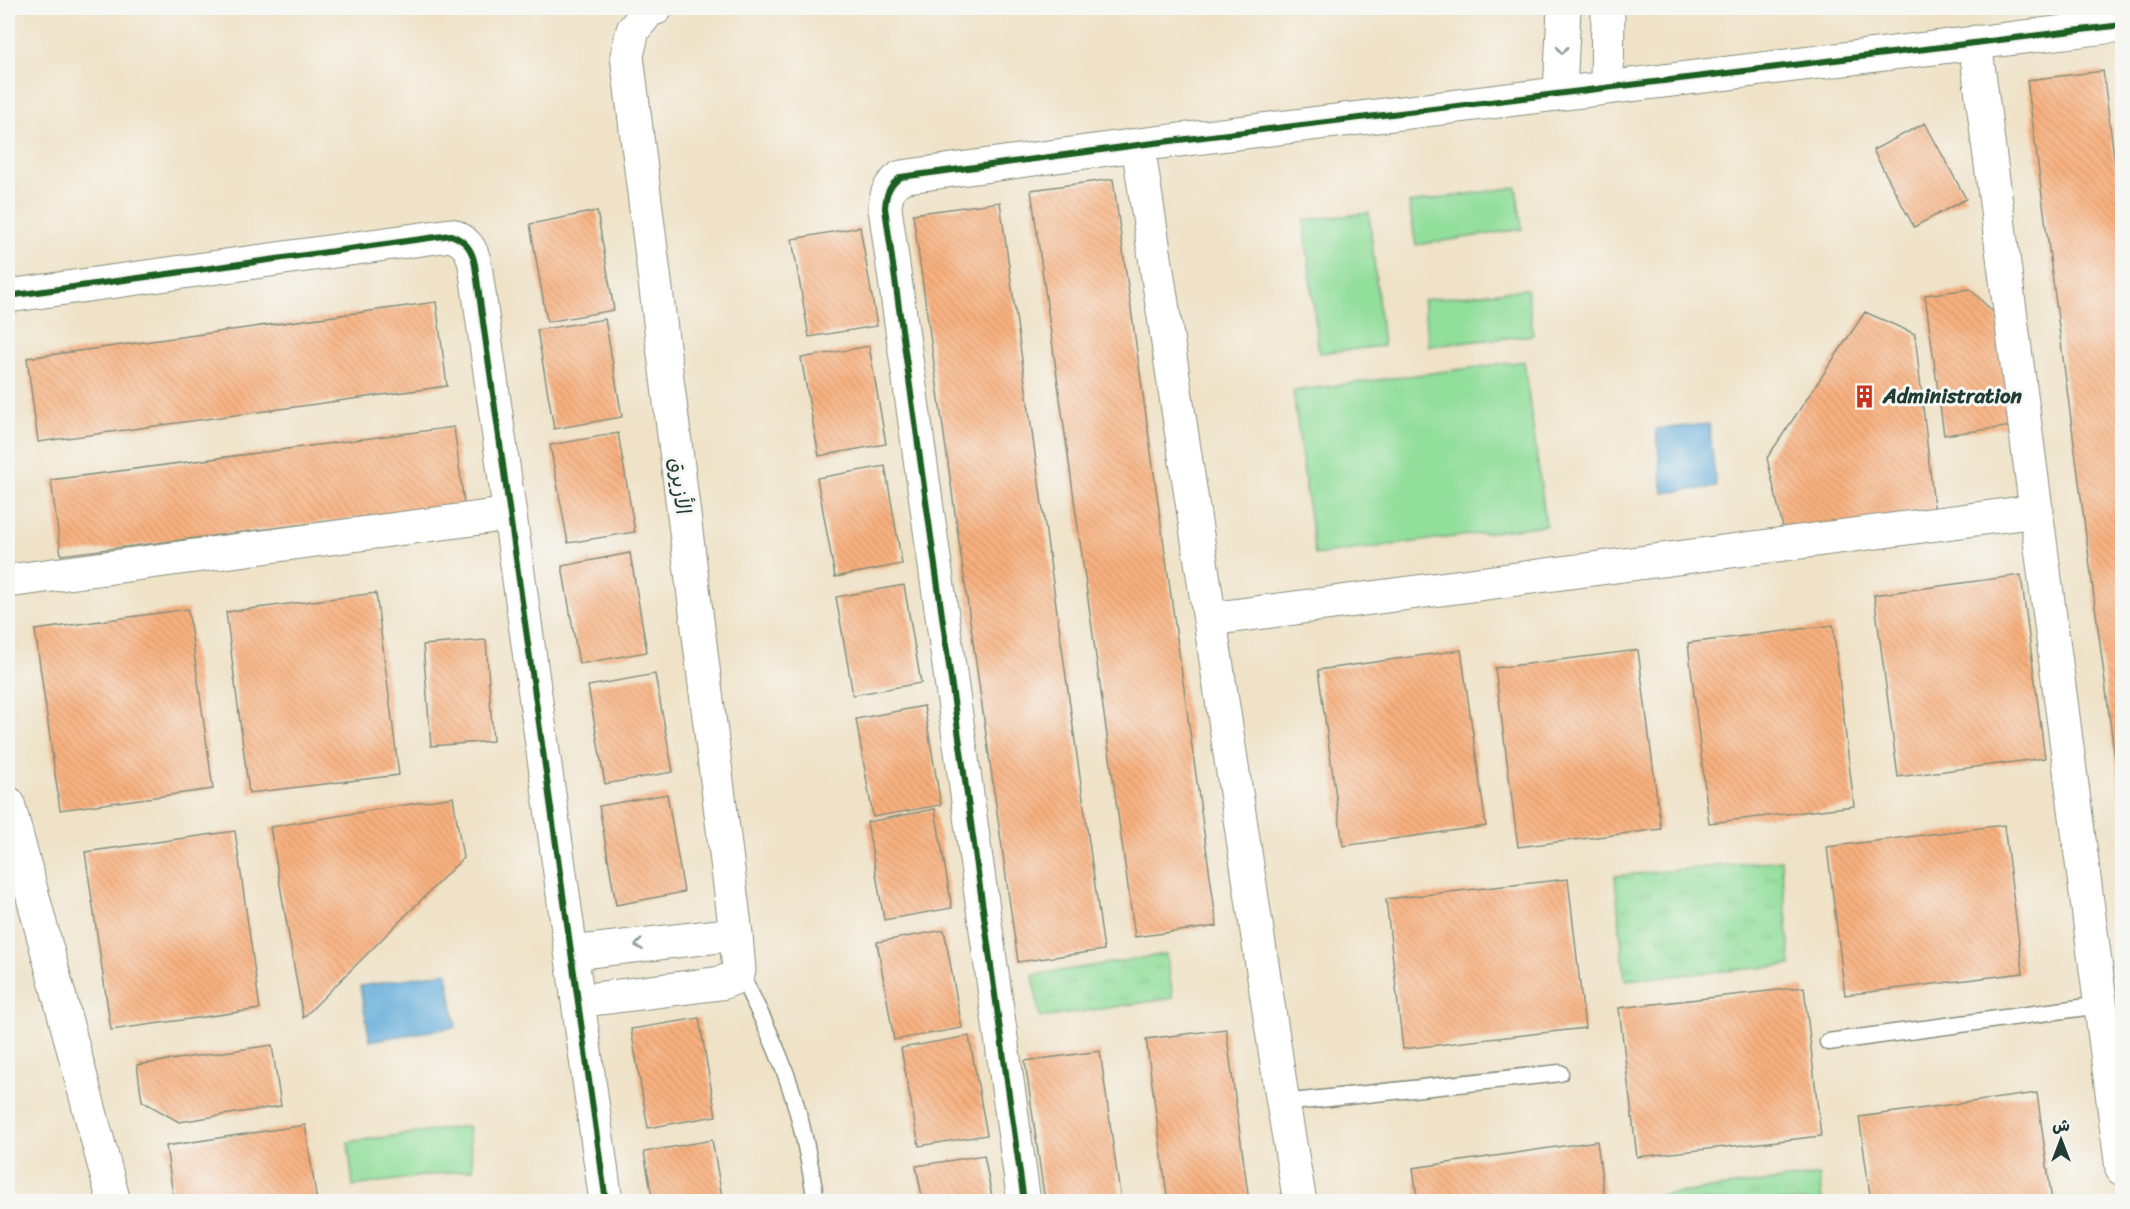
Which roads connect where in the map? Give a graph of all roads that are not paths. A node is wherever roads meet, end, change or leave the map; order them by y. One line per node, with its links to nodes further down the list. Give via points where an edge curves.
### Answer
1 (651, 8): 2 (street); 16 (street, الأزيرق, via 633,30 627,56)
2 (656, 8)
3 (1564, 8): 8 (street, one-way to 8)
4 (1608, 8): 7 (street)
5 (2122, 25): 6 (street)
6 (1975, 42): 7 (street); 11 (street)
7 (1607, 87): 8 (street)
8 (1560, 93): 9 (street)
9 (1138, 144): 14 (street); 28 (street, via 901,177 886,193 885,208)
10 (8, 296): 12 (street, via 451,235 460,238 473,254)
11 (2037, 511): 14 (street); 20 (street)
12 (510, 514): 13 (street); 17 (street)
13 (8, 581)
14 (1210, 619): 23 (street)
15 (8, 804): 25 (street)
16 (736, 934): 17 (street, one-way to 17); 18 (street, الأزيرق)
17 (572, 953): 19 (street)
18 (739, 971): 19 (street, via 734,978 721,983); 27 (lane, via 791,1087)
19 (578, 1001): 26 (street)
20 (2101, 1005): 21 (lane); 24 (street)
21 (1828, 1042)
22 (1560, 1073): 23 (lane)
23 (1283, 1103): 29 (street)
24 (2122, 1169)
25 (114, 1202)
26 (606, 1202)
27 (816, 1202)
28 (1024, 1202)
29 (1300, 1202)

